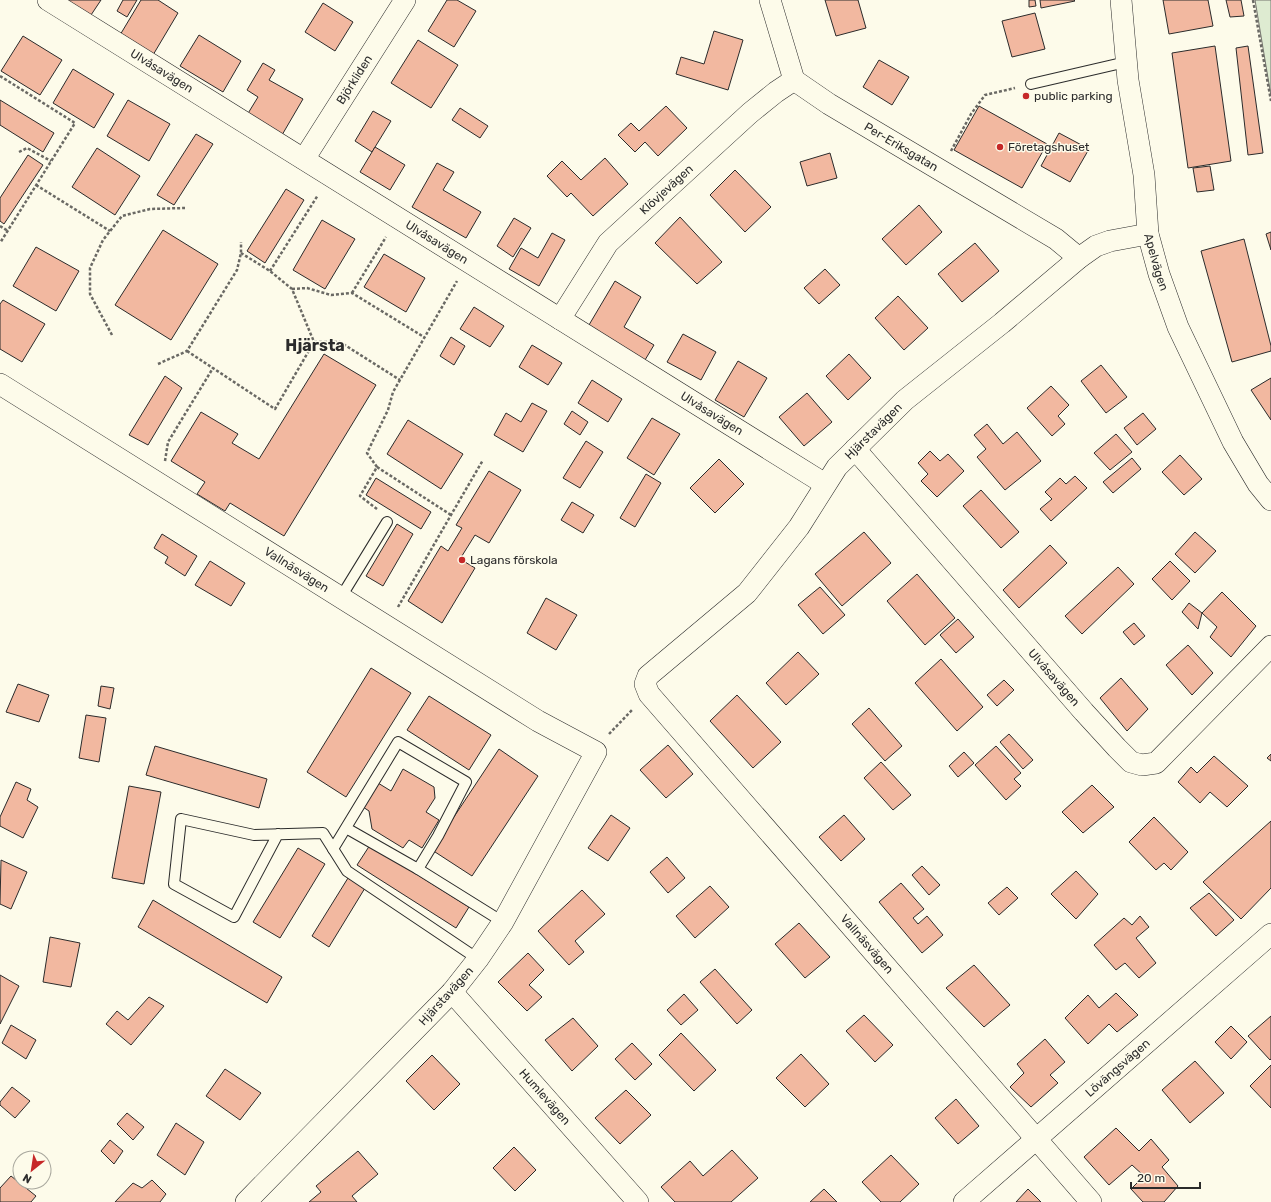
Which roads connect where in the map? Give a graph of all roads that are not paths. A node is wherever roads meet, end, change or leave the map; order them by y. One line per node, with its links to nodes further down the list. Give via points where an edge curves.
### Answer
1 (48, 0): 8 (street, Ulvåsavägen)
2 (405, 0): 8 (street, Björkliden)
3 (770, 0): 6 (street)
4 (1121, 0): 5 (street, Apelvägen)
5 (1126, 62): 7 (lane); 9 (street, Apelvägen, via 1144,175)
6 (794, 80): 10 (street, Per-Eriksgatan, via 829,104 1056,239); 11 (street, Klövjevägen, via 750,113 608,243)
7 (1031, 84)
8 (304, 159): 11 (street, Ulvåsavägen)
9 (1148, 234): 10 (street, Hjärstavägen, via 1110,241 1096,246); 15 (street, Apelvägen, via 1159,274 1190,355 1233,442 1258,484)
10 (1079, 258): 13 (street, Hjärstavägen, via 905,400)
11 (560, 319): 14 (street, Ulvåsavägen)
12 (0, 384): 17 (street, Vallnäsvägen)
13 (855, 449): 14 (street, Hjärstavägen); 18 (street, Ulvåsavägen, via 1084,712 1131,762 1142,765 1156,763)
14 (825, 484): 19 (street, Hjärstavägen, via 799,527 747,593 648,676)
15 (1271, 500)
16 (387, 522): 17 (lane)
17 (341, 597): 20 (street, Vallnäsvägen, via 538,721)
18 (1271, 646)
19 (647, 689): 29 (street, Vallnäsvägen)
20 (596, 752): 25 (street, Hjärstavägen)
21 (346, 828): 23 (lane); 24 (lane); 24 (lane, via 398,742 466,782)
22 (278, 834): 22 (lane, via 254,834 181,819 174,884 234,917); 23 (lane, via 323,833)
23 (333, 849): 27 (lane, via 347,871)
24 (418, 869): 25 (lane)
25 (503, 922): 27 (street, Hjärstavägen)
26 (1271, 934): 29 (street, Lövängsvägen)
27 (478, 959): 28 (street, Hjärstavägen)
28 (452, 992): 30 (street, Hjärstavägen); 31 (street, Humlevägen)
29 (1036, 1139): 32 (street, Lövängsvägen); 33 (street, Vallnäsvägen)
30 (249, 1201)
31 (638, 1202)
32 (964, 1202)
33 (1091, 1202)

